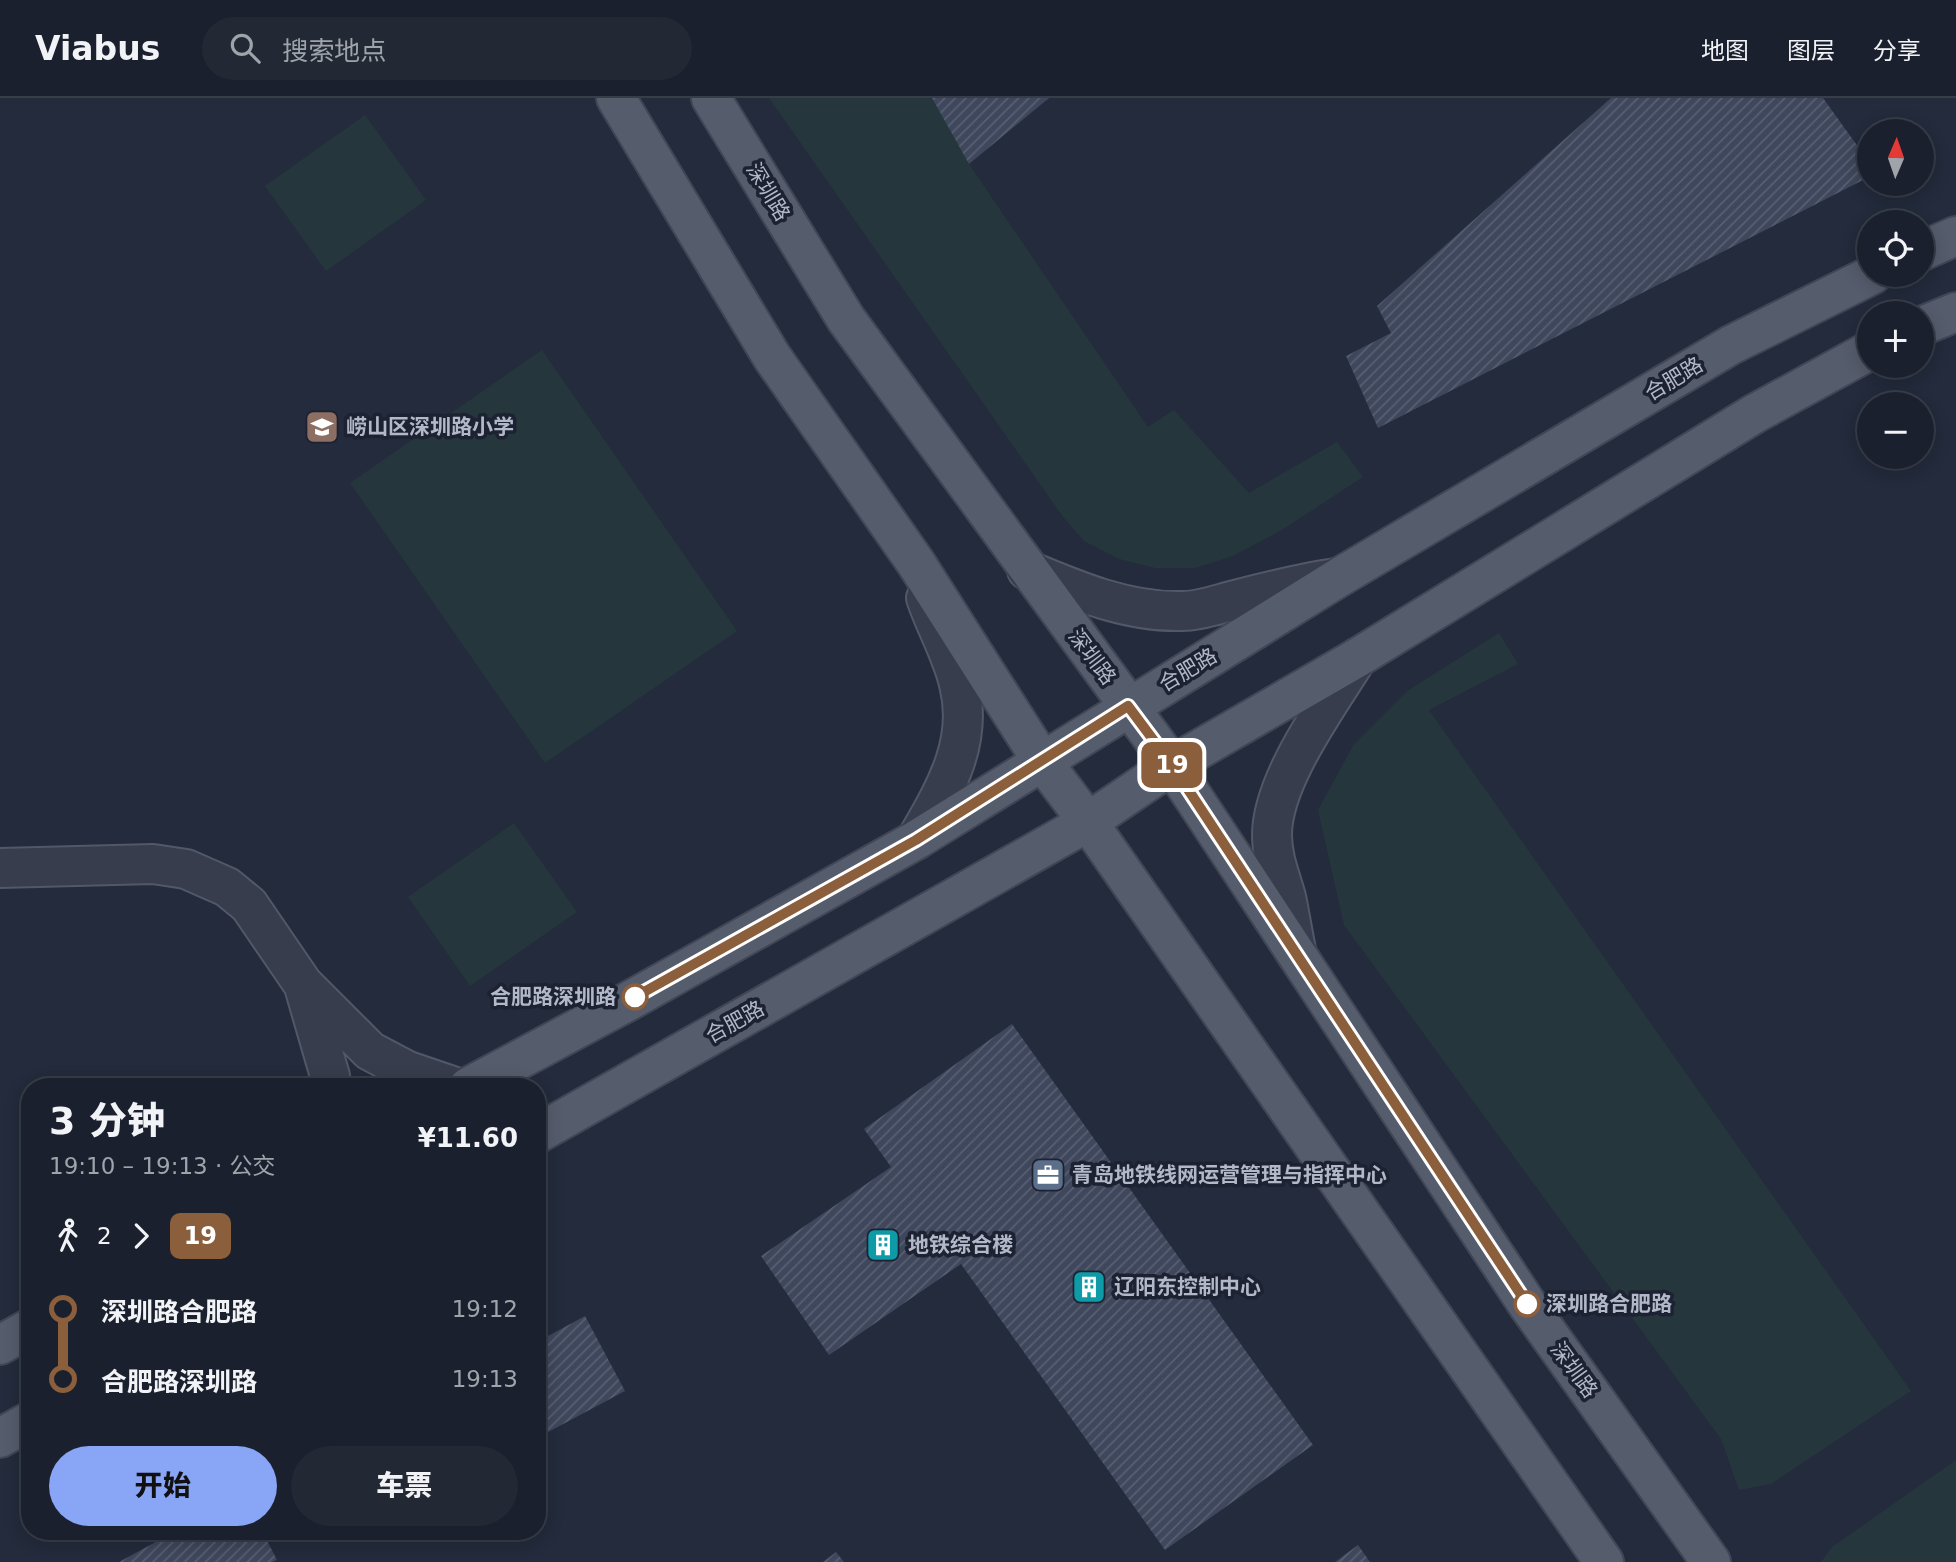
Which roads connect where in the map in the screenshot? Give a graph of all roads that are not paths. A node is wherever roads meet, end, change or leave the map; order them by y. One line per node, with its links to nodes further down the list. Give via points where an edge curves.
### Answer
1 (616, 98): 9 (main road, via 772,357)
2 (711, 98): 10 (main road, 深圳路, via 846,319)
3 (1956, 236): 4 (main road)
4 (1934, 246)
5 (1857, 282): 11 (main road, 合肥路, via 1731,345)
6 (1956, 312): 7 (main road)
7 (1934, 321)
8 (1857, 358): 12 (main road, 合肥路, via 1754,414)
9 (916, 563): 14 (main road); 17 (street, via 959,683 964,725 952,770)
10 (1027, 570): 11 (street, via 1112,602 1185,611); 13 (main road, 深圳路)
11 (1338, 578): 13 (main road, 合肥路)
12 (1357, 658): 15 (main road, 合肥路); 19 (street, via 1288,772 1276,804 1275,864)
13 (1128, 706): 14 (main road, 合肥路); 15 (main road, 深圳路)
14 (1042, 761): 16 (main road); 17 (main road, 合肥路)
15 (1172, 765): 16 (main road, 合肥路); 19 (main road, 深圳路)
16 (1088, 822): 24 (main road, 合肥路); 29 (main road)
17 (916, 840): 23 (main road, 合肥路)
18 (0, 868): 20 (street, via 153,864 186,869 227,887 249,905)
19 (1297, 955): 30 (main road, 深圳路, via 1527,1304)
20 (303, 984): 21 (street); 22 (street, via 370,1051)
21 (330, 1078)
22 (427, 1078)
23 (485, 1078)
24 (546, 1129)
25 (21, 1333): 26 (main road)
26 (0, 1345)
27 (21, 1426): 28 (main road)
28 (0, 1438)
29 (1604, 1562)
30 (1711, 1562)

